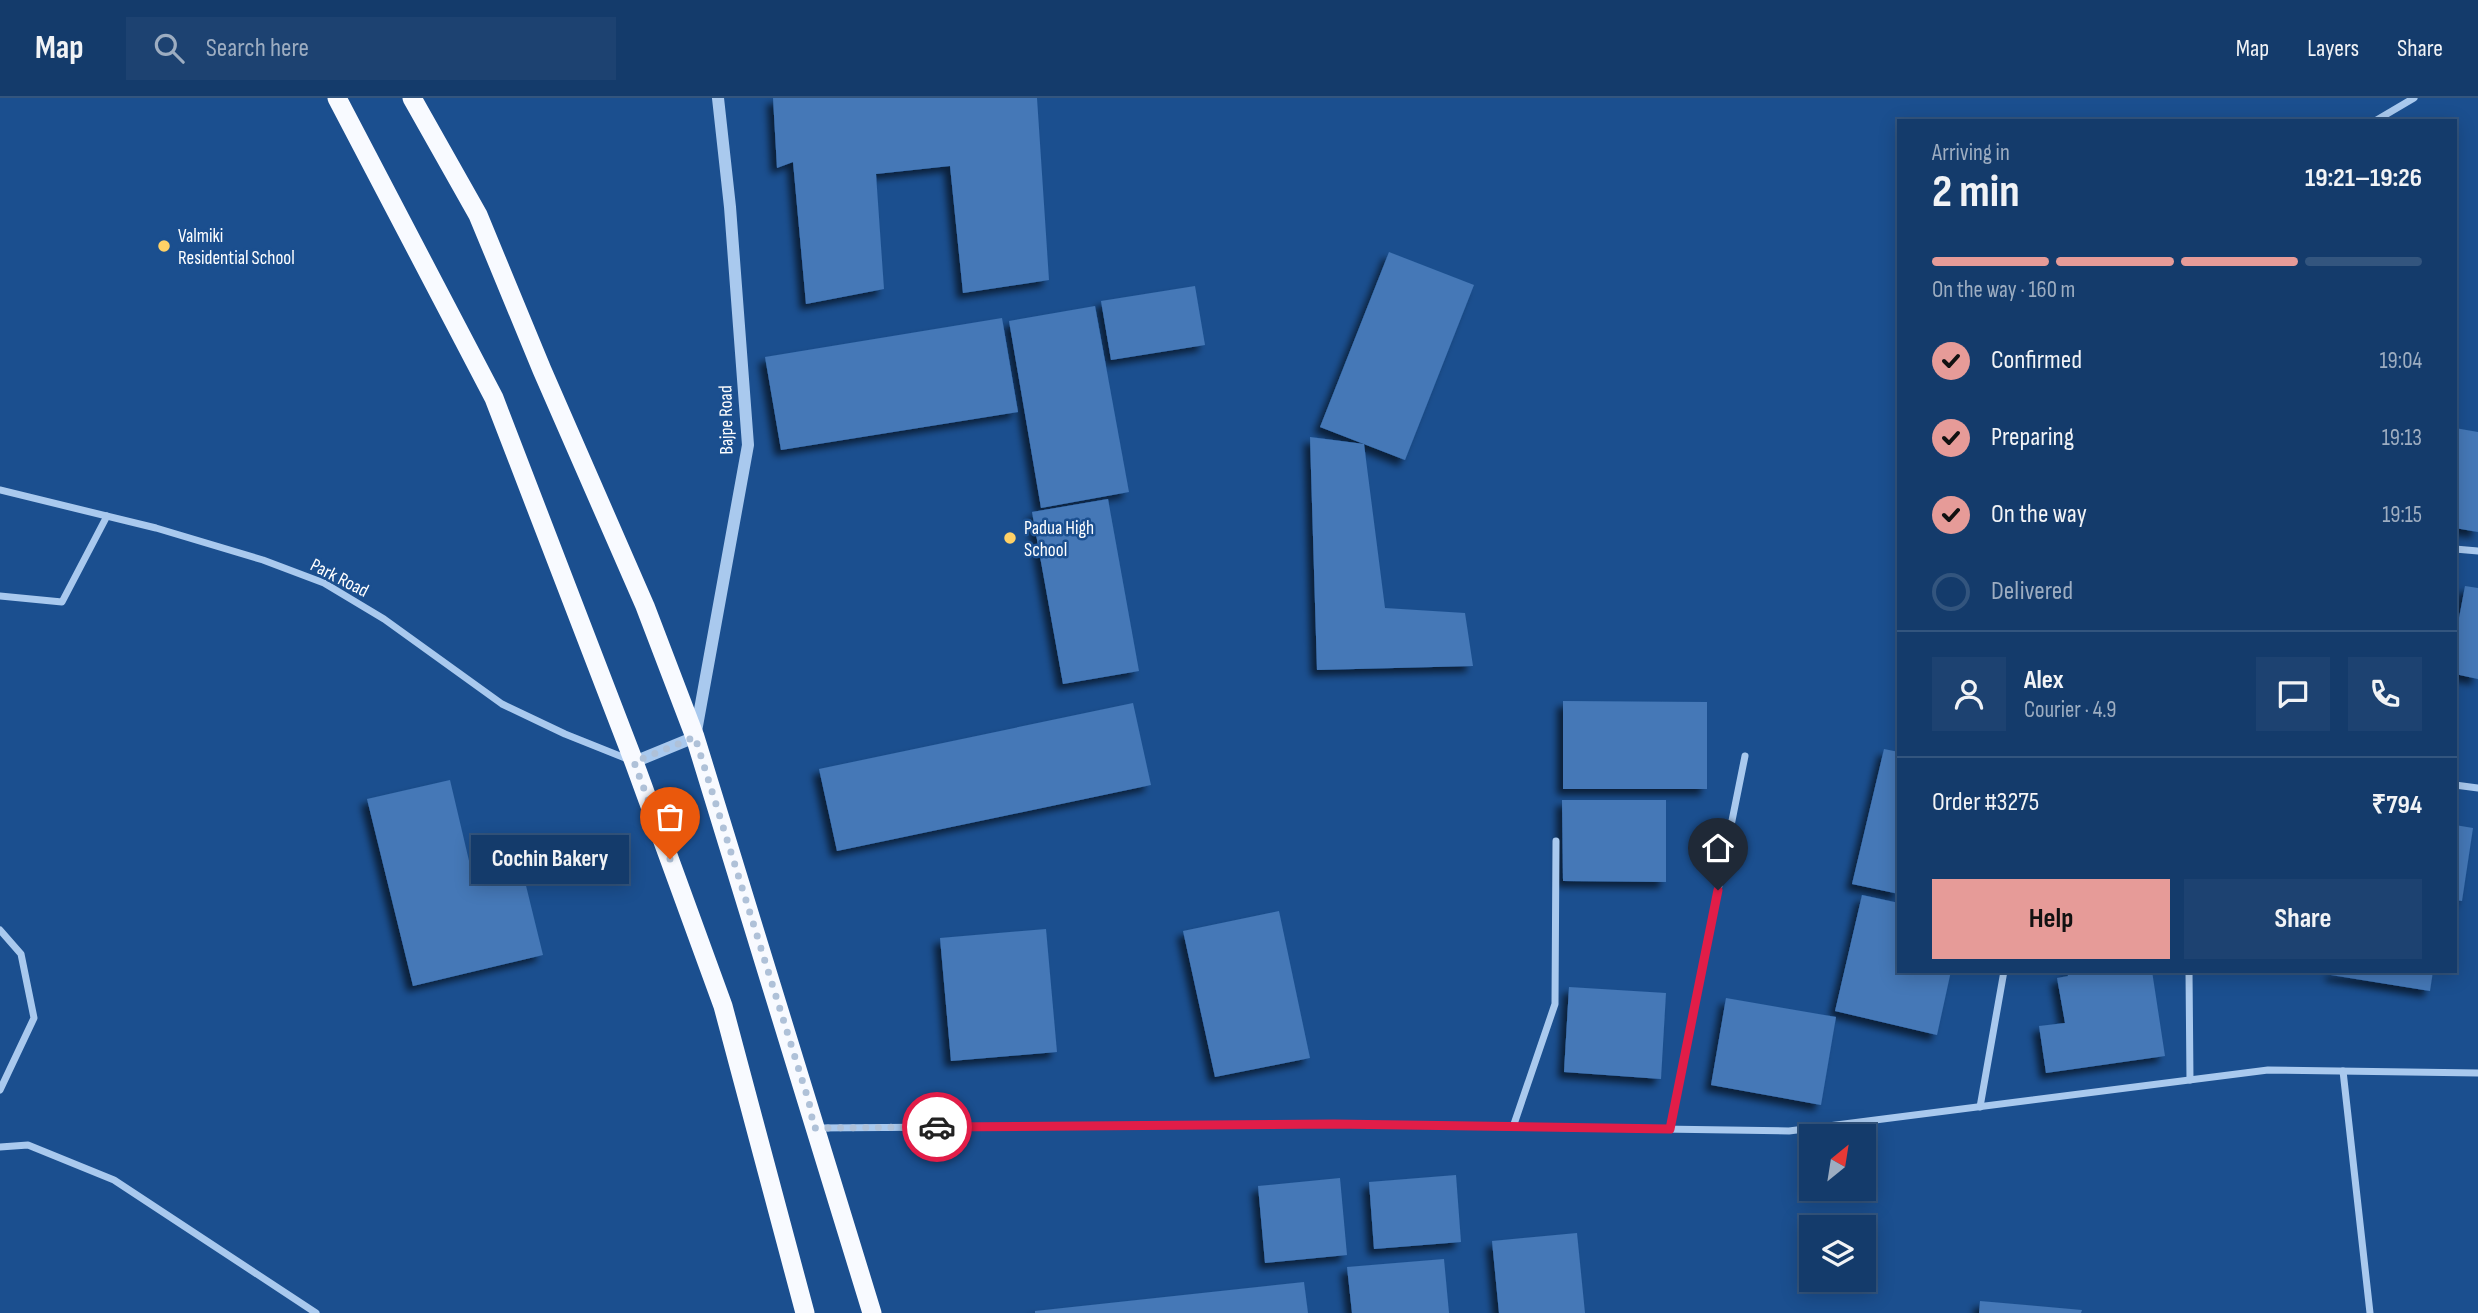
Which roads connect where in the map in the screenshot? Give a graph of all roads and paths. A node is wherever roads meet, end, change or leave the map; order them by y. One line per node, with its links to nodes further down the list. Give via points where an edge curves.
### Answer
1 (337, 98): 13 (highway, via 494,398)
2 (412, 98): 11 (highway, via 478,215 645,606)
3 (718, 98): 11 (street, Bajpe Road, via 748,445)
4 (2414, 98): 5 (street)
5 (2378, 119)
6 (0, 490): 7 (street, Park Road)
7 (107, 516): 10 (street, via 62,602); 13 (street, Park Road, via 263,560 324,583 502,704)
8 (2457, 548): 9 (street)
9 (2478, 551)
10 (0, 596)
11 (695, 737): 13 (street); 26 (highway)
12 (1745, 757): 27 (street)
13 (634, 762): 30 (highway, via 723,1006)
14 (2457, 785): 15 (street)
15 (2478, 788)
16 (1556, 841): 25 (street, via 1555,1004)
17 (0, 930): 23 (street, via 21,954 34,1018)
18 (2004, 973): 24 (street)
19 (2189, 973): 22 (street)
20 (2343, 1071): 21 (street); 22 (street, via 2268,1070); 32 (street)
21 (2478, 1073)
22 (2190, 1080): 24 (street)
23 (0, 1090)
24 (1980, 1107): 27 (street, via 1789,1131)
25 (1513, 1127): 26 (street); 27 (street)
26 (814, 1128): 31 (highway)
27 (1670, 1129)
28 (0, 1147): 29 (street, via 28,1145 114,1180)
29 (316, 1313)
30 (805, 1313)
31 (872, 1313)
32 (2370, 1313)

